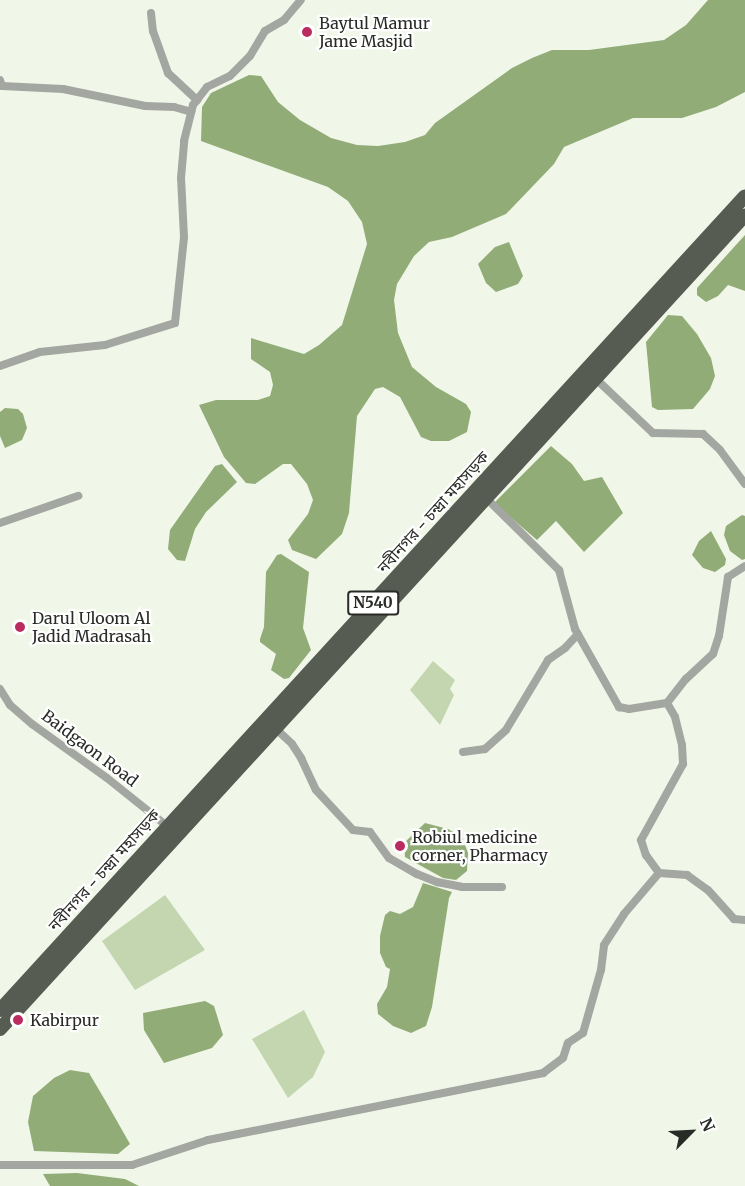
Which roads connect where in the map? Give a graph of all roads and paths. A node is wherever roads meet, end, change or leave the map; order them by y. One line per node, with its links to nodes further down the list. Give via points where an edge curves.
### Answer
1 (301, 0): 4 (street, via 284,20 264,31 250,56 230,76 207,87)
2 (151, 13): 4 (street, via 168,73)
3 (0, 80): 5 (street, via 2,86 63,89)
4 (197, 100): 5 (street)
5 (191, 112): 8 (street, via 181,178 184,237 176,322 105,345 40,352)
6 (745, 196): 20 (highway, নবীনগর - চন্দ্রা মহাসড়ক / N540)
7 (745, 215): 9 (highway, নবীনগর - চন্দ্রা মহাসড়ক / N540)
8 (0, 366)
9 (595, 378): 10 (street, via 653,433 703,434); 12 (highway, নবীনগর - চন্দ্রা মহাসড়ক / N540)
10 (745, 483)
11 (78, 496): 13 (street)
12 (486, 498): 15 (street, via 559,570); 18 (highway, নবীনগর - চন্দ্রা মহাসড়ক / N540)
13 (0, 523)
14 (745, 566): 17 (street, via 728,578 713,654)
15 (578, 634): 17 (street, via 619,707); 19 (street, via 548,660 506,730 485,749)
16 (0, 689): 20 (street, Baidgaon Road, via 10,705 39,729)
17 (667, 703): 21 (street, via 675,717 682,764 641,840)
18 (275, 728): 22 (street, via 292,744 315,790 353,830 370,832 389,858 437,882 462,887); 25 (highway, নবীনগর - চন্দ্রা মহাসড়ক / N540)
19 (464, 752)
20 (166, 826): 24 (highway, নবীনগর - চন্দ্রা মহাসড়ক / N540)
21 (659, 873): 23 (street, via 687,875 734,919); 26 (street, via 604,945 583,1033 568,1043 563,1058 543,1072 208,1140 132,1165)
22 (502, 887)
23 (745, 920)
24 (0, 1010)
25 (0, 1029)
26 (0, 1165)

